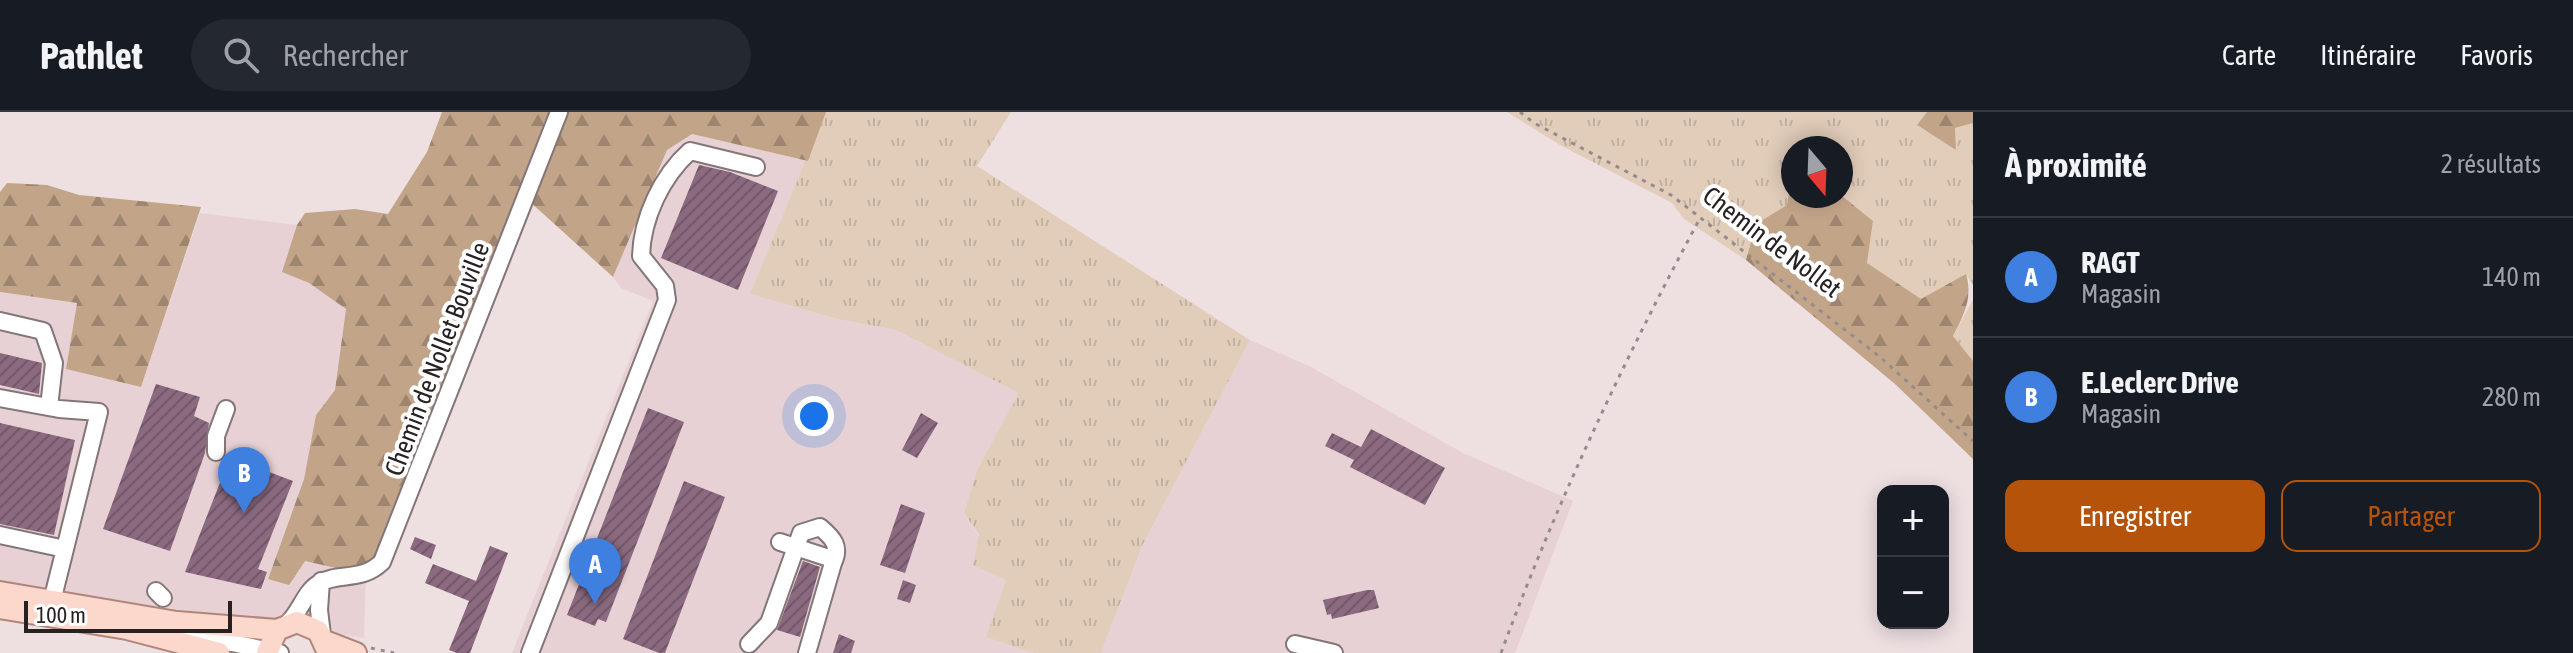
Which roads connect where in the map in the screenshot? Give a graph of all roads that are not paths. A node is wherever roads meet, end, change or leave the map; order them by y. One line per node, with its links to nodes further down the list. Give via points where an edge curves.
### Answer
1 (559, 112): 12 (street, Chemin de Nollet Bouville, via 382,562 357,577)
2 (756, 167): 26 (street, via 690,151 672,167 642,232 641,256 665,286 667,300)
3 (0, 321): 5 (street, via 43,331 53,349)
4 (0, 398): 5 (street)
5 (49, 407): 10 (street, via 99,412)
6 (226, 409): 7 (street)
7 (216, 452)
8 (0, 535): 10 (street)
9 (787, 545): 11 (street); 11 (street, via 820,527 837,547); 21 (street, via 769,623)
10 (65, 549): 15 (street)
11 (831, 561): 27 (street)
12 (321, 581): 18 (street); 20 (street)
13 (0, 592): 15 (main road)
14 (0, 600): 19 (street)
15 (52, 601): 17 (main road)
16 (0, 608): 24 (main road, via 127,629)
17 (177, 622): 18 (main road); 19 (street)
18 (282, 627): 20 (main road, via 306,623); 23 (main road)
19 (205, 635): 23 (street)
20 (325, 643): 25 (main road)
21 (749, 644)
22 (1295, 644): 28 (street)
23 (271, 652)
24 (219, 653)
25 (356, 653)
26 (530, 653)
27 (807, 653)
28 (1334, 653)

